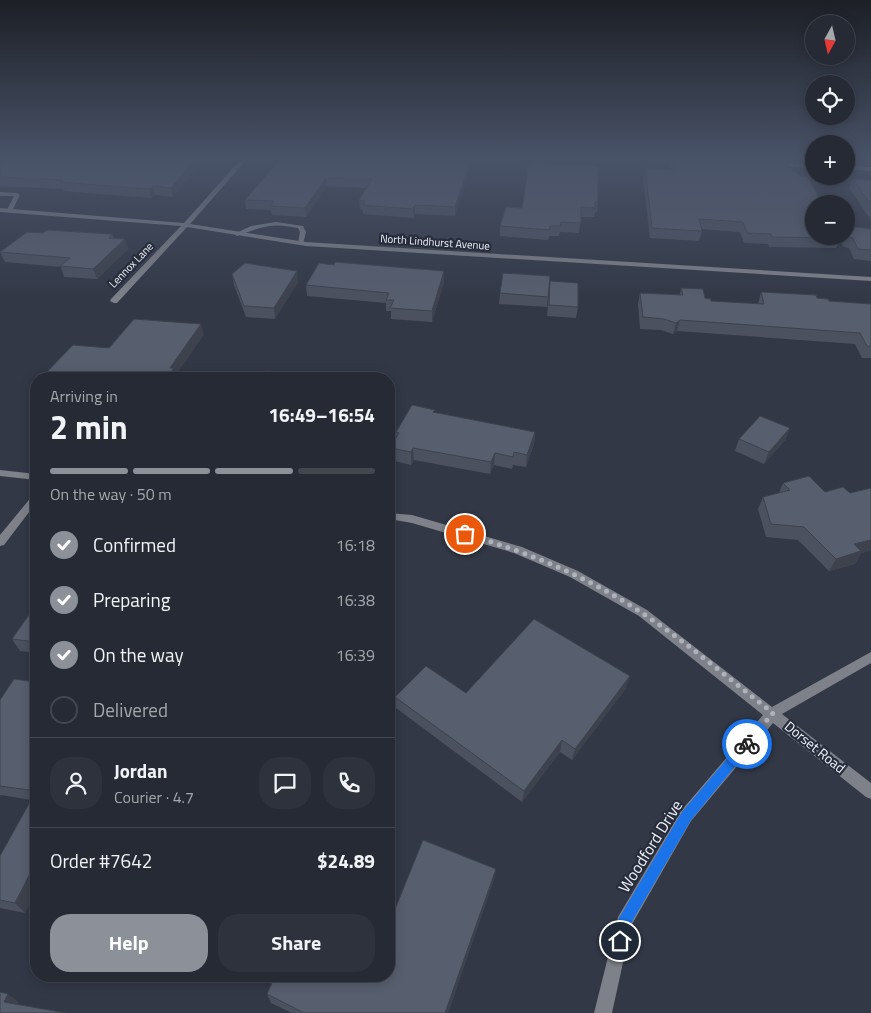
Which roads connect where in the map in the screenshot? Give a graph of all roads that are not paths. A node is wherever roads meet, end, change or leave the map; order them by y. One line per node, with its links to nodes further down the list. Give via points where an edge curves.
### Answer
1 (13, 204): 4 (street)
2 (204, 204): 5 (street, Lennox Lane)
3 (0, 210): 4 (street, North Lindhurst Avenue)
4 (10, 210): 5 (street, North Lindhurst Avenue)
5 (186, 225): 6 (street, North Lindhurst Avenue); 9 (street, Lennox Lane)
6 (238, 234): 7 (street, North Lindhurst Avenue); 7 (street, via 253,225 288,224 301,227)
7 (301, 243): 8 (street, North Lindhurst Avenue)
8 (871, 279)
9 (114, 301)
10 (0, 473): 11 (street)
11 (30, 476)
12 (30, 504): 14 (street)
13 (395, 517): 16 (street, Dorset Road, via 518,550 574,574 643,613)
14 (0, 542)
15 (871, 658): 16 (street, Woodford Drive)
16 (773, 713): 17 (street, Dorset Road); 18 (street, Woodford Drive, via 686,816 624,923)
17 (871, 792)
18 (603, 1013)

